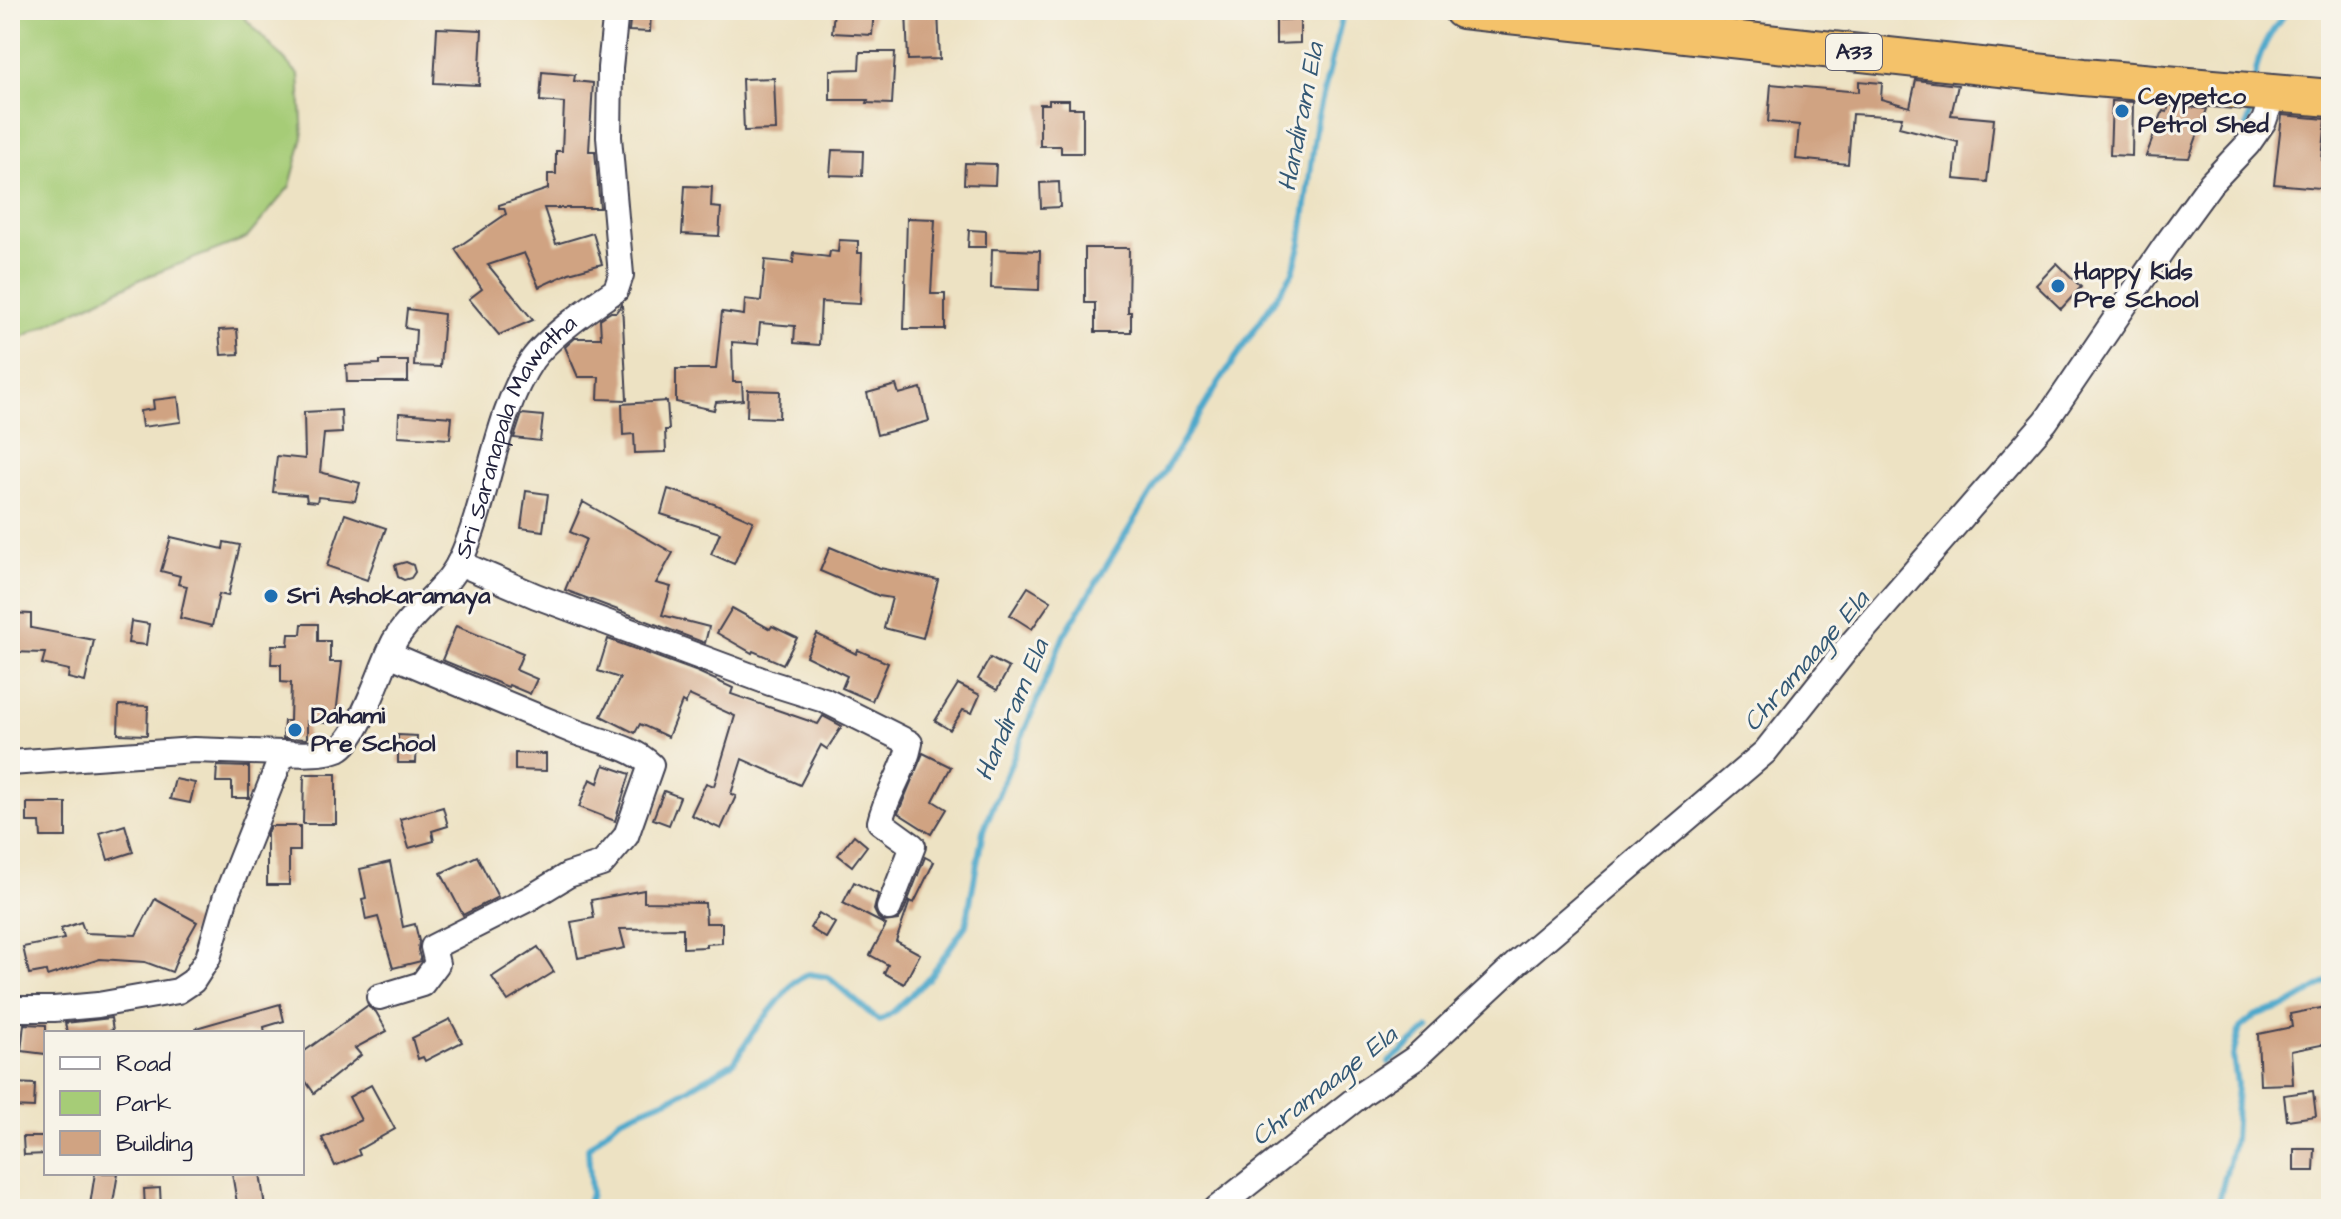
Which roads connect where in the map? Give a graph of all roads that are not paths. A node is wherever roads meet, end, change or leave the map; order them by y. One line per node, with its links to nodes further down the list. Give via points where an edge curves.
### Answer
1 (616, 10): 5 (street, Sri Saranapala Mawatha, via 609,137 620,282 534,357 512,402)
2 (1462, 10): 3 (highway, A33)
3 (2261, 92): 4 (highway, A33); 12 (street, via 2264,121 2192,208 2046,421 1846,650 1765,752 1518,962 1414,1059)
4 (2331, 98)
5 (459, 563): 6 (street, Sri Saranapala Mawatha); 9 (street, via 824,700 910,743 880,822 913,846)
6 (389, 654): 7 (street, Sri Saranapala Mawatha, via 359,722 338,749); 10 (street, via 642,755 651,765 626,836 602,864 568,875 433,947 437,964 422,984)
7 (283, 753): 8 (street, via 194,750); 11 (street, via 225,899 208,958 193,981 178,991 98,1005)
8 (10, 763)
9 (889, 908)
10 (379, 997)
11 (10, 1009)
12 (1216, 1209)

